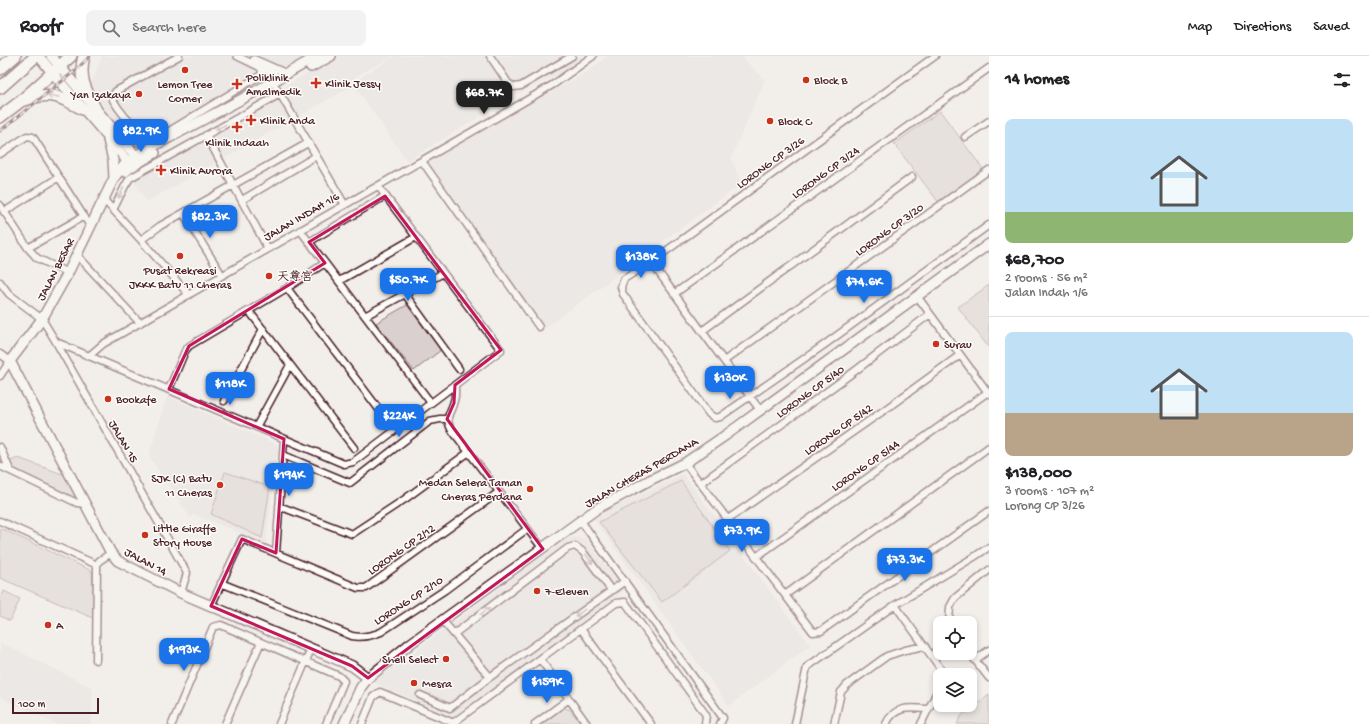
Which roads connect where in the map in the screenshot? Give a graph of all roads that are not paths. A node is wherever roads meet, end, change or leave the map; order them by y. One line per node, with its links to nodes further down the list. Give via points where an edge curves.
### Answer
1 (15, 56): 19 (highway)
2 (36, 56): 22 (highway)
3 (39, 56): 20 (street)
4 (51, 56): 20 (street)
5 (71, 56): 20 (highway)
6 (84, 56): 26 (highway, via 81,72 85,88)
7 (177, 56): 29 (street, via 116,90 113,100)
8 (237, 56): 17 (street)
9 (247, 56): 21 (street)
10 (318, 56): 21 (street)
11 (330, 56): 23 (street)
12 (490, 56): 13 (street, via 508,83 514,87 521,86)
13 (572, 56)
14 (594, 56): 16 (street, JALAN INDAH 1/6)
15 (935, 56): 65 (street, LORONG CP 3/26)
16 (587, 58): 39 (street, JALAN INDAH 1/6, via 554,84)
17 (257, 65): 23 (street, via 274,74); 29 (street, via 262,69 261,75 162,136 155,136)
18 (989, 68): 75 (street, LORONG CP 3/24)
19 (0, 69)
20 (56, 69): 24 (highway); 25 (street); 26 (street)
21 (288, 74): 23 (street)
22 (0, 88)
23 (276, 88): 31 (street, one-way to 31); 34 (street); 35 (street); 38 (street)
24 (21, 101): 25 (highway, one-way to 24, via 62,98 48,95); 27 (highway)
25 (83, 109): 30 (street)
26 (96, 110): 30 (street)
27 (0, 117)
28 (989, 120): 33 (street)
29 (134, 127): 32 (street)
30 (109, 132): 32 (street); 38 (street); 43 (street)
31 (206, 135): 44 (street); 51 (street, one-way to 51, via 130,178)
32 (126, 137): 34 (street, via 148,144)
33 (965, 138)
34 (161, 143): 38 (street)
35 (308, 143): 37 (street); 44 (street)
36 (0, 154): 41 (street, via 27,136 33,137)
37 (316, 156): 48 (street); 50 (street)
38 (133, 161): 43 (street, JALAN BESAR)
39 (422, 161): 45 (street, JALAN INDAH 1/6); 82 (street)
40 (989, 170): 90 (street, LORONG CP 3/20)
41 (59, 177): 52 (street); 54 (street)
42 (912, 177): 84 (street)
43 (113, 181): 47 (street, JALAN BESAR)
44 (233, 186): 48 (street); 53 (street)
45 (378, 186): 46 (street); 50 (street, JALAN INDAH 1/6)
46 (386, 196): 58 (street); 60 (street)
47 (104, 200): 51 (street); 56 (street, JALAN BESAR)
48 (242, 200): 63 (street)
49 (0, 205): 52 (street)
50 (345, 205): 57 (street, JALAN INDAH 1/6)
51 (113, 210): 59 (street)
52 (4, 212): 62 (street)
53 (183, 213): 59 (street, via 155,228); 69 (street)
54 (84, 216): 56 (street); 62 (street)
55 (989, 225): 97 (street)
56 (90, 226): 64 (street, JALAN BESAR)
57 (300, 230): 60 (street); 63 (street, JALAN INDAH 1/6)
58 (416, 237): 68 (street); 71 (street)
59 (141, 240): 73 (street)
60 (308, 242): 66 (street)
61 (989, 244): 76 (street, JALAN CHERAS PERDANA)
62 (28, 248): 67 (street, via 37,258)
63 (268, 249): 69 (street, JALAN INDAH 1/6)
64 (76, 254): 67 (street, JALAN BESAR); 81 (street)
65 (651, 262): 75 (street); 97 (street, LORONG CP 3/26, via 624,279 622,294 710,414 715,418 720,417)
66 (325, 263): 71 (street); 72 (street)
67 (68, 272): 80 (street, JALAN BESAR)
68 (443, 273): 74 (street); 94 (street, via 502,350)
69 (222, 275): 73 (street, JALAN INDAH 1/6)
70 (0, 282): 80 (street, via 9,294)
71 (338, 282): 79 (street)
72 (287, 288): 77 (street); 101 (street)
73 (189, 294): 81 (street, JALAN INDAH 1/6)
74 (405, 294): 79 (street); 92 (street)
75 (674, 294): 84 (street)
76 (917, 296): 78 (street); 100 (street, JALAN CHERAS PERDANA)
77 (249, 311): 83 (street); 95 (street, via 189,346)
78 (930, 314): 87 (street); 113 (street, LORONG CP 5/40)
79 (365, 316): 99 (street)
80 (42, 319): 85 (street, JALAN 15); 89 (street, JALAN BESAR)
81 (140, 323): 88 (street, JALAN INDAH 1/6, via 103,344)
82 (539, 327)
83 (263, 329): 91 (street); 98 (street)
84 (702, 331): 90 (street)
85 (56, 342): 88 (street); 132 (street, JALAN 15, via 187,573)
86 (0, 354): 89 (street)
87 (960, 355): 96 (street); 118 (street, LORONG CP 5/42)
88 (89, 356): 95 (street)
89 (10, 361): 93 (street); 115 (street, JALAN 14)
90 (724, 361): 97 (street)
91 (290, 364): 103 (street); 107 (street)
92 (459, 368)
93 (0, 376)
94 (455, 385): 99 (street); 102 (street, via 456,396)
95 (168, 389): 103 (street)
96 (988, 393): 126 (street, LORONG CP 5/44)
97 (750, 397): 100 (street)
98 (224, 401)
99 (431, 403): 104 (street, via 353,462 344,464)
100 (760, 410): 110 (street, JALAN CHERAS PERDANA)
101 (384, 416)
102 (447, 419): 108 (street); 109 (street, via 430,422 350,483)
103 (256, 427): 104 (street)
104 (284, 439): 109 (street)
105 (0, 447): 112 (street)
106 (989, 447): 133 (street)
107 (354, 448)
108 (469, 452): 114 (street); 116 (street, via 352,534)
109 (282, 455): 116 (street)
110 (685, 463): 113 (street); 120 (street, JALAN CHERAS PERDANA, via 598,508)
111 (0, 466): 112 (street)
112 (10, 470): 115 (street, via 77,503)
113 (700, 483): 118 (street)
114 (499, 492): 121 (street); 125 (street, LORONG CP 2/12, via 366,588 358,588)
115 (86, 504): 124 (street, JALAN 14)
116 (279, 506): 125 (street)
117 (989, 511): 133 (street, via 821,631 813,632)
118 (728, 520): 126 (street)
119 (0, 521): 127 (street)
120 (581, 521): 123 (street, JALAN CHERAS PERDANA); 129 (street)
121 (527, 529): 123 (street); 130 (street, LORONG CP 2/10, via 445,590 381,632 369,636 352,636)
122 (989, 546): 134 (street)
123 (542, 549): 137 (street, JALAN CHERAS PERDANA)
124 (112, 553): 127 (street); 132 (street, JALAN 14, via 123,564)
125 (276, 553): 130 (street, LORONG CP 2/12, via 242,539)
126 (756, 557): 133 (street)
127 (97, 565): 146 (street)
128 (989, 570): 136 (street, via 955,598 950,607)
129 (625, 580): 131 (street); 168 (street, via 723,718)
130 (221, 583): 135 (street)
131 (611, 590): 139 (street, one-way to 131, via 568,548 575,546 583,552); 150 (street, one-way to 150)
132 (182, 593): 135 (street, JALAN 14)
133 (785, 595)
134 (895, 605): 141 (street); 169 (street, via 807,667)
135 (211, 606): 142 (street, JALAN 14)
136 (949, 616)
137 (443, 621): 139 (street); 151 (street, JALAN CHERAS PERDANA)
138 (581, 629): 144 (street); 166 (street); 167 (street, via 616,603 625,602 706,715)
139 (454, 634): 150 (street)
140 (261, 642): 148 (street); 158 (street, via 222,625 213,627); 159 (street)
141 (925, 646): 149 (street); 170 (street, via 887,656 846,685 841,692)
142 (311, 649): 148 (street); 151 (street, JALAN 14, via 352,666)
143 (989, 650): 145 (street)
144 (540, 659): 154 (street); 157 (street)
145 (977, 659)
146 (96, 660)
147 (975, 660): 152 (street)
148 (305, 662): 160 (street); 161 (street, via 339,676 344,681)
149 (940, 668)
150 (490, 677): 153 (street, via 450,708)
151 (368, 678): 162 (street, JALAN CHERAS PERDANA, via 358,692)
152 (989, 678)
153 (420, 695)
154 (569, 699): 164 (street); 165 (street)
155 (933, 699): 156 (street)
156 (928, 709): 171 (street, via 905,708 894,712); 172 (street)
157 (455, 723): 163 (street, via 380,692 374,697)
158 (172, 724)
159 (226, 724)
160 (279, 724)
161 (326, 724)
162 (344, 724)
163 (362, 724)
164 (535, 724)
165 (587, 724)
166 (651, 724)
167 (705, 724)
168 (720, 724)
169 (795, 724)
170 (834, 724)
171 (886, 724)
172 (921, 724)

